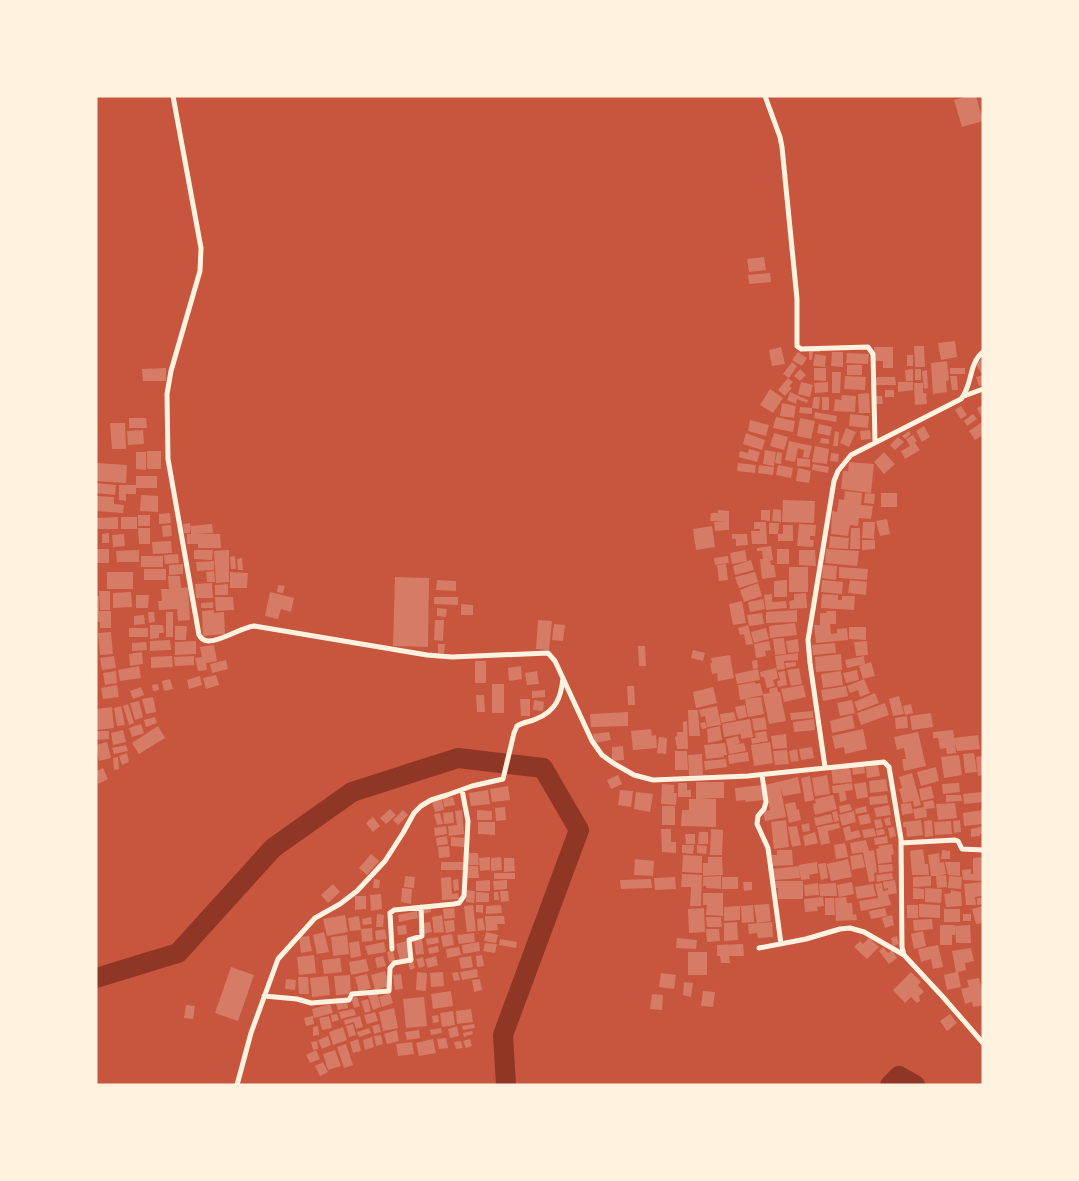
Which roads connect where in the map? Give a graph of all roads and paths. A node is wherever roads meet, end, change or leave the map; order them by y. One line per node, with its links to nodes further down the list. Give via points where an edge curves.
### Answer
1 (173, 96): 7 (street, via 201,248 200,271 167,394 168,459 199,635 207,642 254,626 427,656 548,653)
2 (765, 96): 6 (street, via 782,147 797,299 797,346 802,349 868,347 871,350)
3 (983, 352): 5 (street, via 972,367)
4 (983, 389): 5 (street)
5 (964, 396): 6 (street, via 956,403)
6 (875, 442): 8 (street, via 851,455 834,481 811,618 808,640 810,663)
7 (563, 678): 9 (street, via 597,749 634,775 676,781); 10 (street, via 562,692 556,705 538,719 517,726 503,779)
8 (825, 767): 9 (street); 11 (street, via 880,761 887,764)
9 (762, 775): 14 (street, via 766,802 757,824 768,848)
10 (462, 790): 13 (street, via 468,821 464,896 459,903); 18 (street, via 431,800 414,813 385,861 357,891 315,918 278,959)
11 (901, 843): 12 (street, via 955,840 962,849); 17 (street)
12 (983, 850)
13 (421, 907): 16 (street, via 390,913); 18 (street, via 422,936 408,940 411,960 394,963 390,968 389,991 352,994 349,1000 311,1004 297,998)
14 (781, 944): 15 (street); 17 (street, via 850,928 864,932)
15 (759, 948)
16 (392, 949)
17 (904, 956): 19 (street)
18 (264, 996): 20 (street)
19 (983, 1043)
20 (237, 1085)

